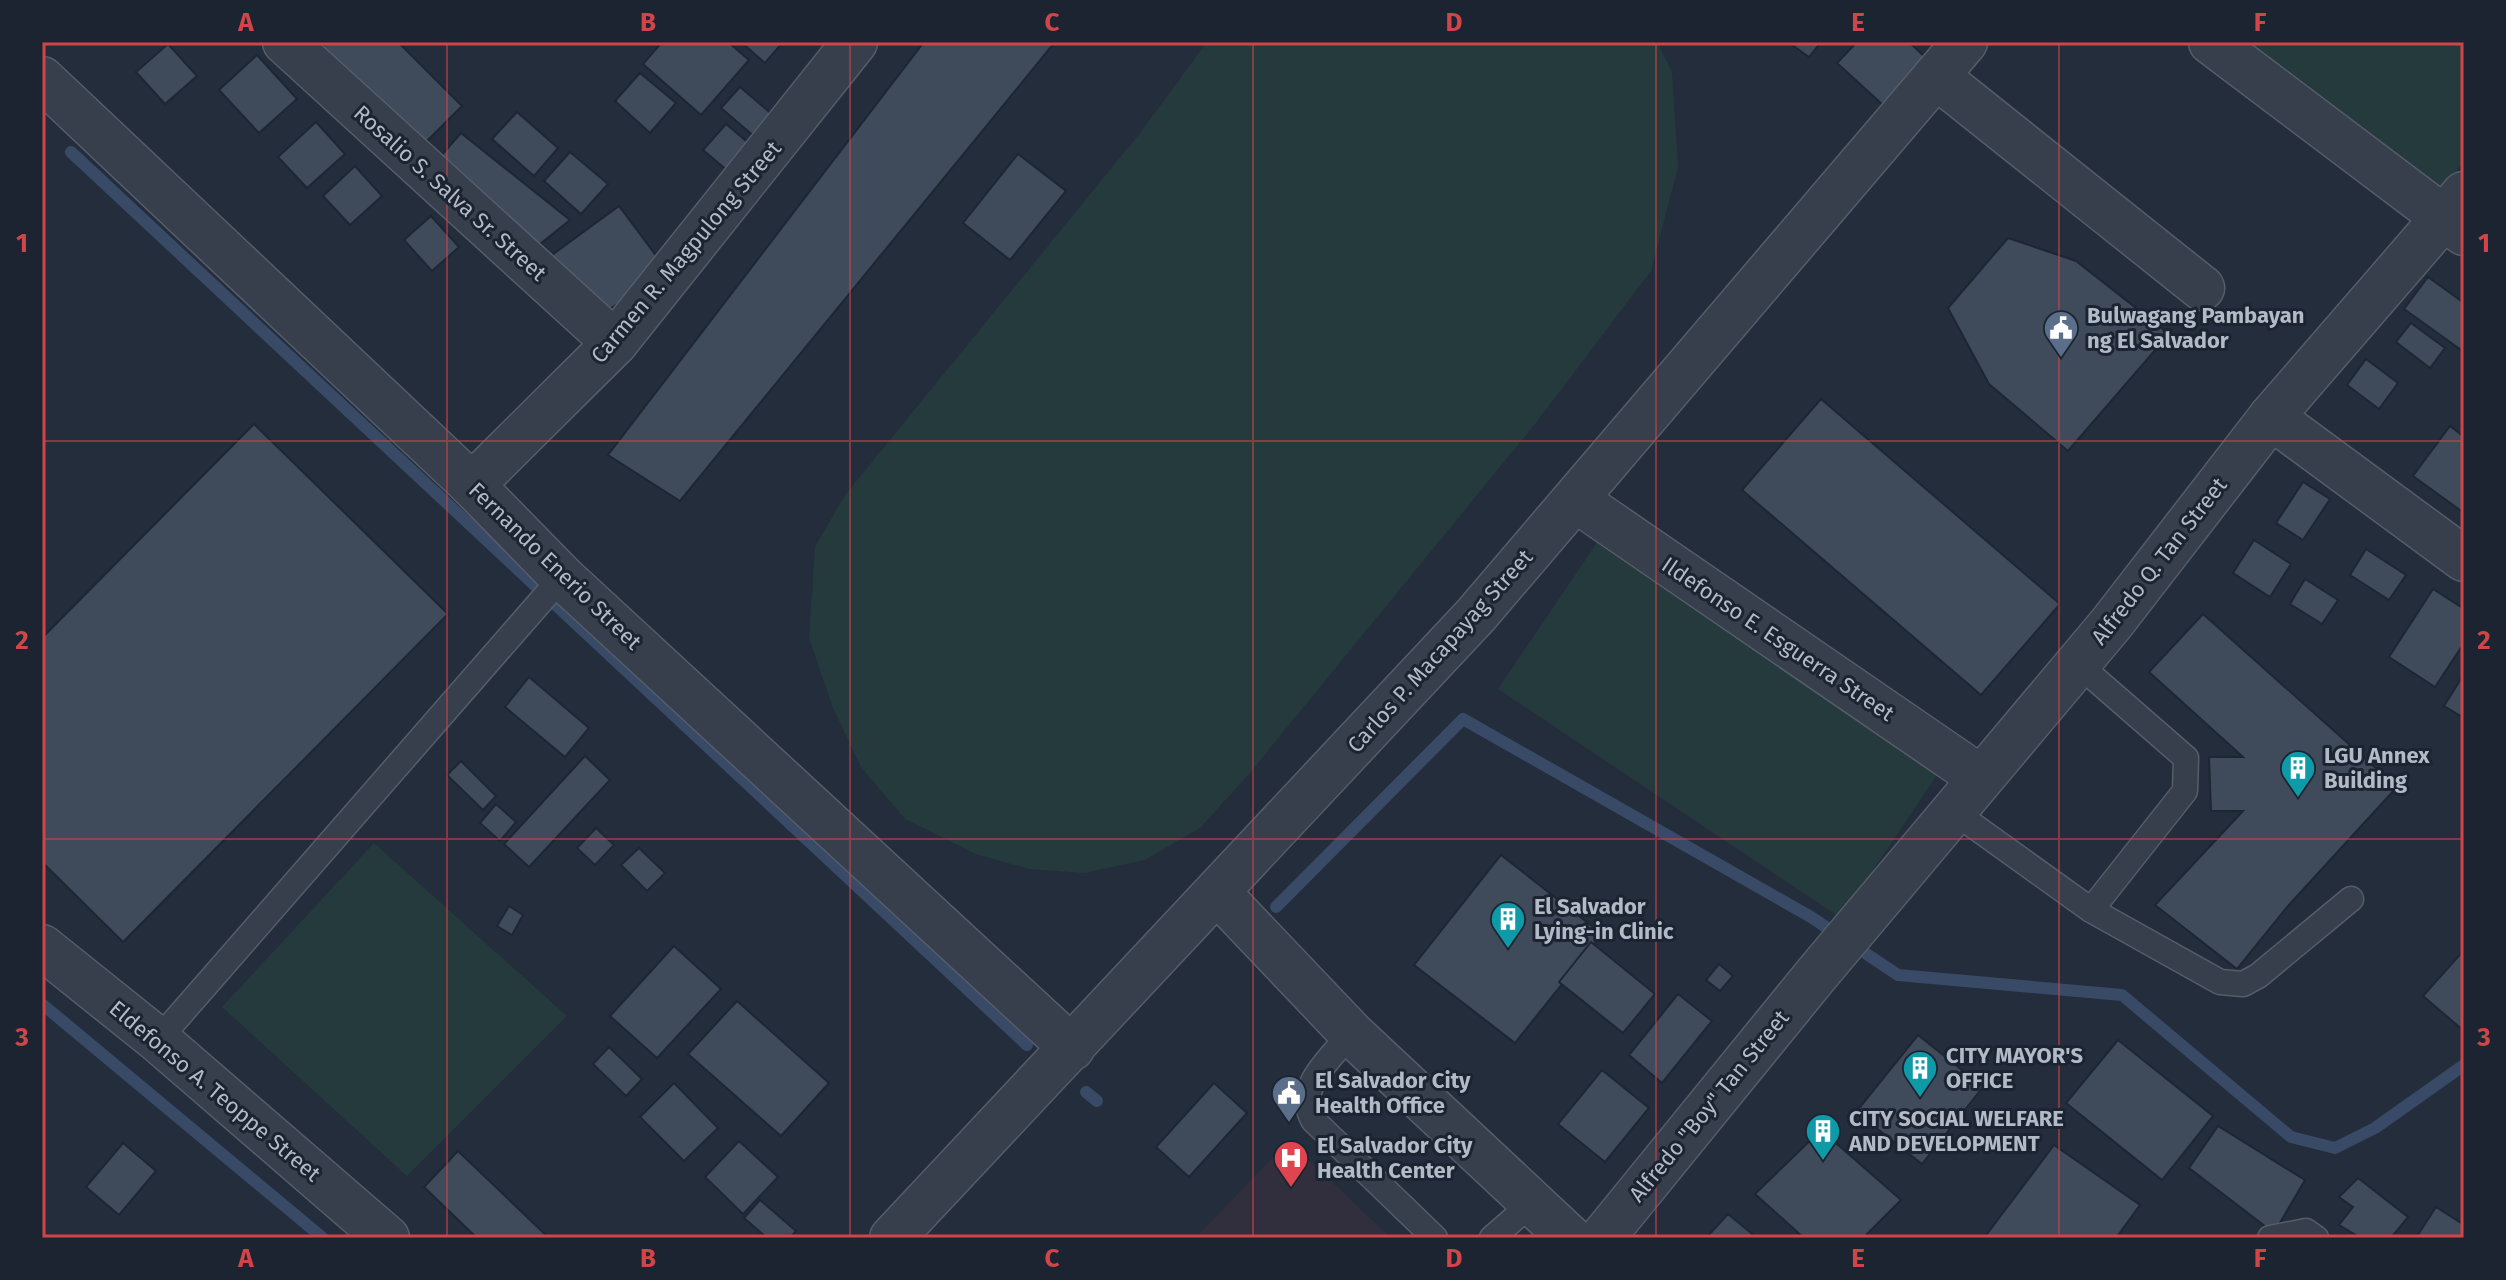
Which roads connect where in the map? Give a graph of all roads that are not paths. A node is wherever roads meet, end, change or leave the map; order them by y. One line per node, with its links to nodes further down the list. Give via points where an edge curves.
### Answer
1 (285, 42): 9 (street, Rosalio S. Salva Sr. Street)
2 (855, 42): 9 (street, Carmen R. Magpulong Street)
3 (1965, 42): 5 (street, Carlos P. Macapayag Street)
4 (2211, 42): 7 (street)
5 (1936, 76): 8 (street); 12 (street, Carlos P. Macapayag Street)
6 (42, 79): 11 (street, Fernando Enerio Street)
7 (2458, 215): 10 (street, Alfredo Q. Tan Street)
8 (2202, 288)
9 (615, 343): 11 (street, Carmen R. Magpulong Street)
10 (2271, 417): 13 (street); 15 (street, Alfredo Q. Tan Street)
11 (472, 485): 14 (street, Fernando Enerio Street)
12 (1576, 500): 16 (street, Ildefonso E. Esguerra Street); 18 (street, Carlos P. Macapayag Street)
13 (2464, 559)
14 (558, 582): 24 (lane); 25 (street, Fernando Enerio Street)
15 (2078, 664): 16 (street, Alfredo Q. Tan Street); 20 (lane, via 2186,758 2188,771 2185,791)
16 (1981, 778): 17 (street, Alfredo Q. Tan Street)
17 (1953, 811): 20 (lane); 21 (street, Alfredo Q. Tan Street)
18 (1217, 892): 23 (street); 25 (street, Carlos P. Macapayag Street)
19 (2351, 899): 20 (lane, via 2243,984 2220,982)
20 (2091, 910)
21 (1856, 930): 32 (street, Alfredo "Boy" Tan Street)
22 (42, 947): 24 (street, Eldefonso A. Teoppe Street)
23 (1351, 1033): 26 (street); 29 (lane, via 1306,1091 1305,1106 1313,1120)
24 (158, 1040): 27 (street, Eldefonso A. Teoppe Street)
25 (1072, 1048): 28 (street, Carlos P. Macapayag Street)
26 (1532, 1203): 30 (lane); 31 (street)
27 (387, 1238)
28 (892, 1238)
29 (1435, 1238)
30 (1492, 1238)
31 (1570, 1238)
32 (1602, 1238)
33 (2270, 1238): 34 (lane, via 2306,1231)
34 (2316, 1238)

